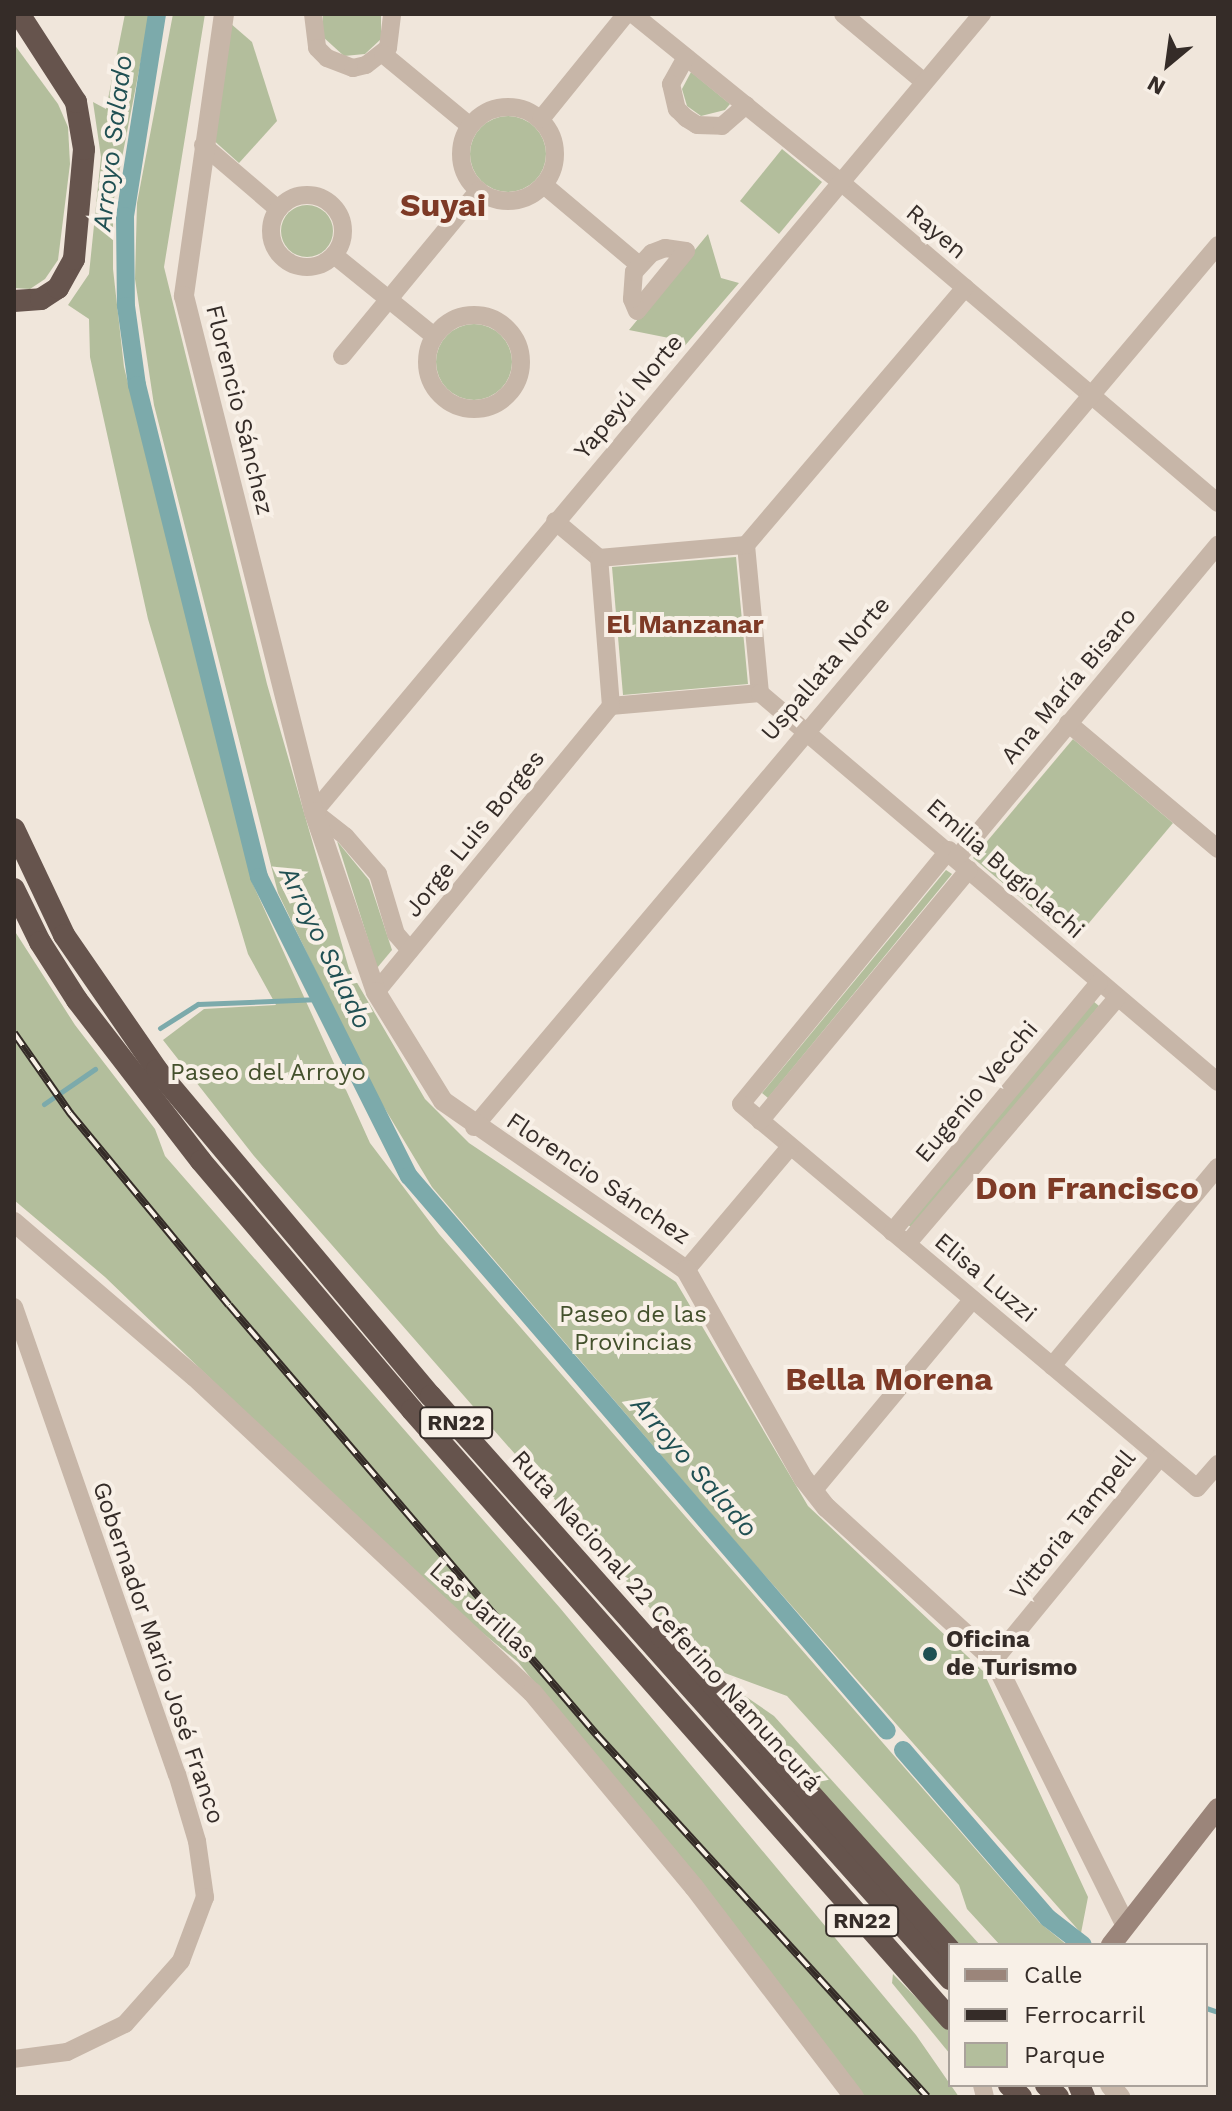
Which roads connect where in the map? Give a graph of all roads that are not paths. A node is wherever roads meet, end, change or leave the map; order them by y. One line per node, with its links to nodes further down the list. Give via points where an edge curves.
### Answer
1 (224, 14): 15 (street, Florencio Sánchez)
2 (313, 14): 9 (street, via 312,35 327,58 353,68)
3 (392, 14): 9 (street, via 393,35)
4 (626, 14): 13 (street)
5 (633, 14): 10 (street, Rayen)
6 (843, 14): 11 (street)
7 (982, 14): 11 (street, Yapeyú Norte)
8 (19, 21): 25 (highway, via 76,102 84,149 74,259 58,288 41,299)
9 (383, 54): 14 (street)
10 (686, 57): 12 (street, Rayen); 12 (street, via 671,84 677,109 686,118 697,125 722,126)
11 (924, 82): 16 (street, Yapeyú Norte)
12 (746, 105): 16 (street, Rayen)
13 (541, 119): 14 (street, via 506,106 490,109); 17 (street, via 554,139 556,154)
14 (470, 126): 18 (street, via 461,161)
15 (203, 145): 19 (street); 38 (street, Florencio Sánchez, via 184,296)
16 (842, 183): 23 (street, Rayen); 30 (street, Yapeyú Norte)
17 (544, 185): 18 (street, via 520,200 505,201); 22 (street)
18 (479, 190): 24 (street)
19 (278, 209): 21 (street, via 270,234 281,257 303,267); 21 (street, via 306,194 329,201 344,232)
20 (1218, 245): 28 (street, Uspallata Norte)
21 (334, 255): 24 (street)
22 (639, 265)
23 (965, 288): 28 (street, Rayen); 31 (street)
24 (390, 300): 26 (street); 27 (street)
25 (14, 301)
26 (434, 336): 26 (street, via 427,369 441,396 469,409 485,408 511,392 520,349 504,325 464,315)
27 (342, 356)
28 (1092, 398): 29 (street, Rayen); 37 (street, Uspallata Norte)
29 (1218, 503)
30 (555, 521): 33 (street); 38 (street, Yapeyú Norte)
31 (746, 545): 33 (street); 34 (street)
32 (1218, 545): 36 (street, Ana María Bisaro)
33 (599, 558): 35 (street)
34 (760, 693): 35 (street); 37 (street, Emilia Bugiolachi)
35 (611, 706): 45 (street, Jorge Luis Borges)
36 (1068, 723): 40 (street); 41 (street, Ana María Bisaro)
37 (804, 731): 41 (street, Emilia Bugiolachi); 52 (street, Uspallata Norte)
38 (314, 812): 45 (street, via 345,836 378,874 396,934); 47 (street, Florencio Sánchez)
39 (14, 829): 64 (highway, Ruta Nacional 22 Ceferino Namuncurá / RN22, via 64,935 157,1070 431,1396)
40 (1217, 847)
41 (958, 859): 46 (street, Emilia Bugiolachi); 50 (street, Ana María Bisaro); 51 (street, Ana María Bisaro)
42 (14, 889): 44 (highway, Ruta Nacional 22 Ceferino Namuncurá / RN22)
43 (14, 899): 44 (highway)
44 (40, 942): 71 (highway, Ruta Nacional 22 Ceferino Namuncurá / RN22, via 77,1000 201,1161 412,1410)
45 (410, 950): 47 (street, Jorge Luis Borges)
46 (1099, 983): 48 (street, Emilia Bugiolachi); 56 (street, Eugenio Vecchi)
47 (376, 992): 52 (street, Florencio Sánchez, via 443,1101)
48 (1117, 998): 49 (street, Emilia Bugiolachi); 56 (street, Eugenio Vecchi)
49 (1218, 1082)
50 (741, 1104): 51 (street, Elisa Luzzi)
51 (760, 1121): 53 (street, Elisa Luzzi)
52 (474, 1127): 57 (street, Florencio Sánchez)
53 (790, 1147): 56 (street, Elisa Luzzi); 57 (street)
54 (1218, 1167): 60 (street)
55 (14, 1222): 73 (street, Las Jarillas, via 195,1377 532,1692 694,1887)
56 (899, 1238): 58 (street, Elisa Luzzi)
57 (686, 1270): 63 (street, Florencio Sánchez)
58 (972, 1300): 60 (street, Elisa Luzzi); 63 (street)
59 (14, 1307): 72 (street, Gobernador Mario José Franco, via 177,1774 197,1841 205,1897 181,1961 125,2024 67,2052)
60 (1052, 1366): 61 (street, Elisa Luzzi)
61 (1160, 1457): 62 (street, Elisa Luzzi, via 1197,1488); 65 (street, Vittoria Tampell)
62 (1218, 1464)
63 (813, 1491): 65 (street, Florencio Sánchez)
64 (597, 1582): 69 (highway, via 698,1668); 70 (highway, Ruta Nacional 22 Ceferino Namuncurá / RN22)
65 (994, 1660): 67 (street, Florencio Sánchez)
66 (1218, 1808): 67 (main road)
67 (1125, 1924): 68 (main road)
68 (1112, 1943)
69 (948, 1948)
70 (948, 1977)
71 (948, 2017)
72 (14, 2059)
73 (854, 2097)

